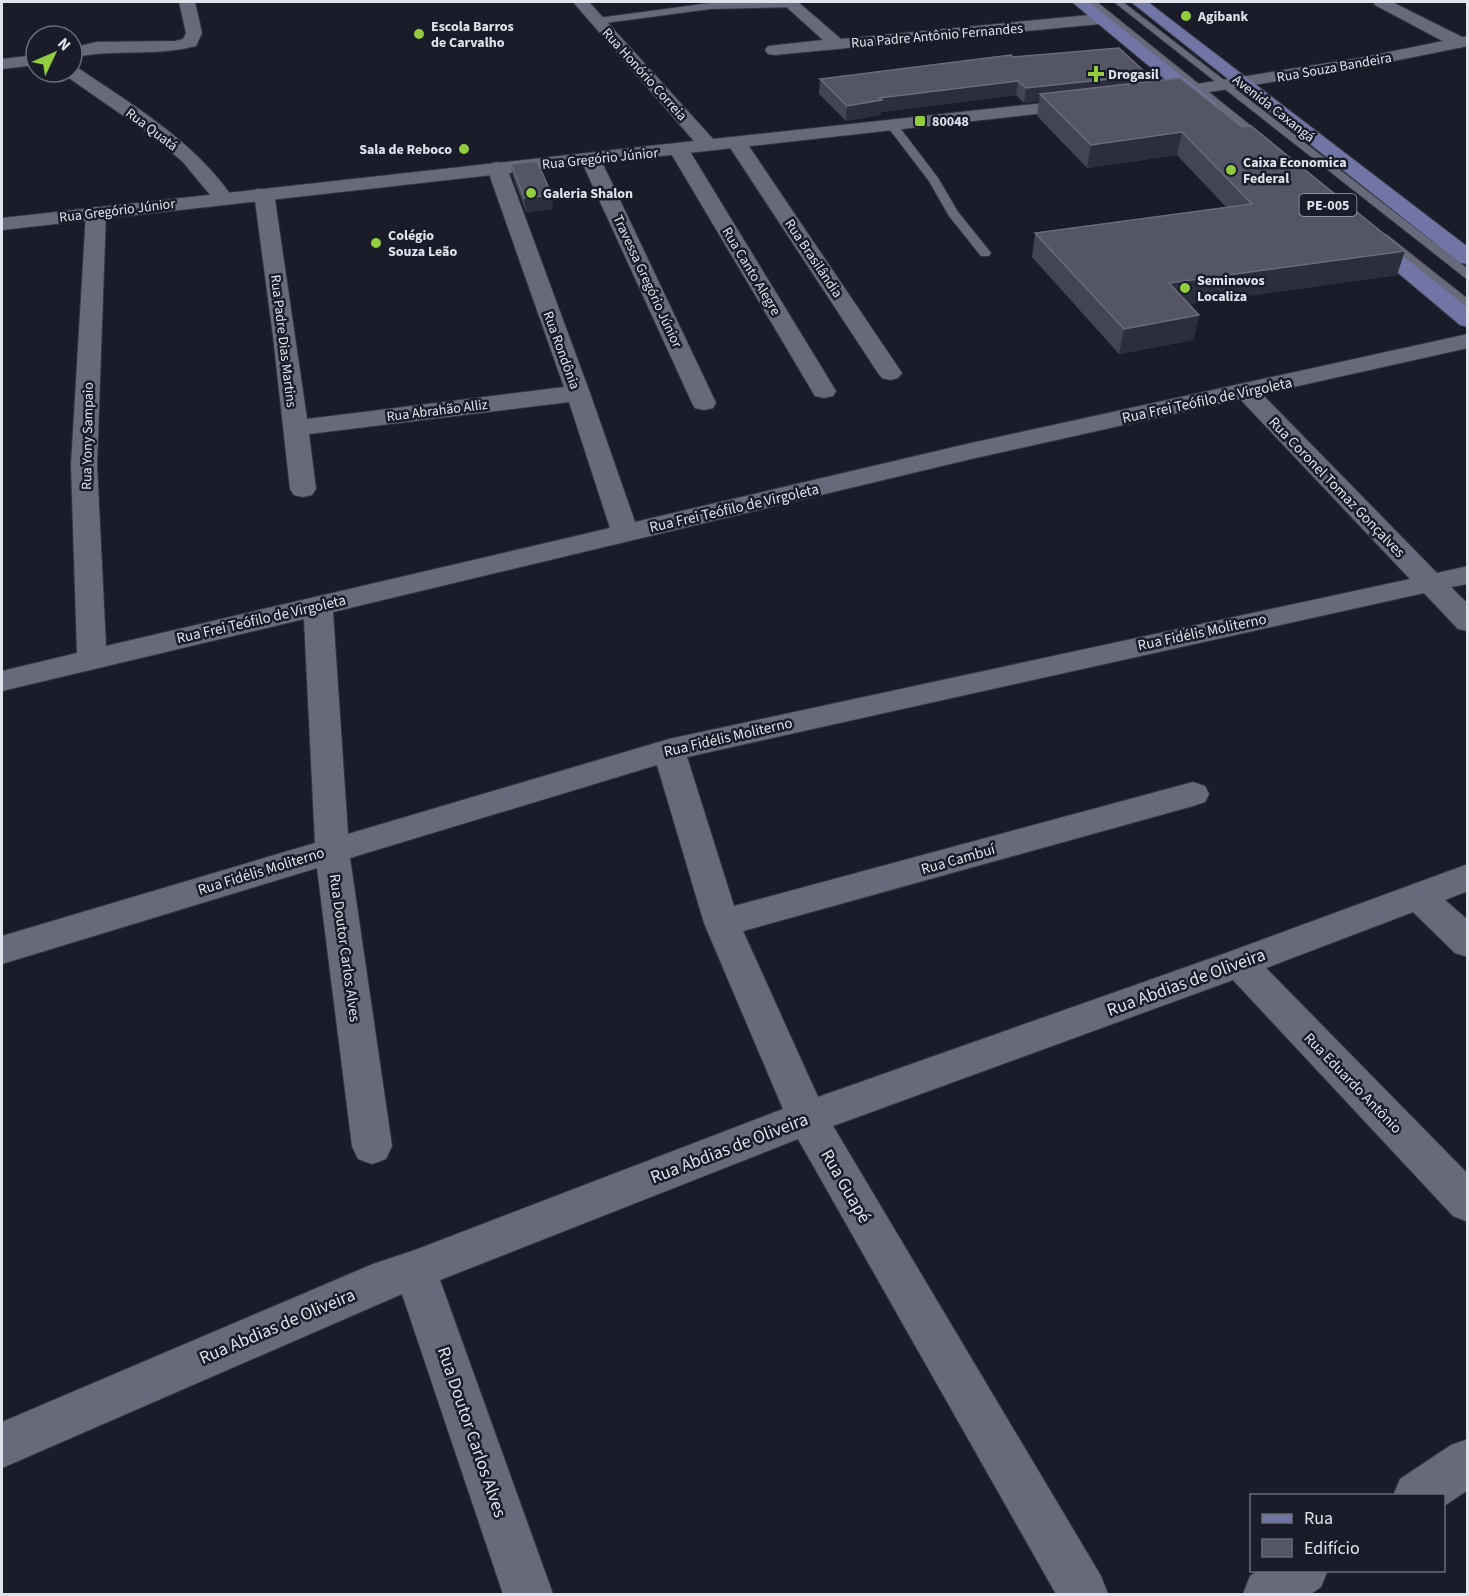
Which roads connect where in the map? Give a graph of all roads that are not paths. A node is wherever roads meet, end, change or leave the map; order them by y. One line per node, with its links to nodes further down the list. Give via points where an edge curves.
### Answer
1 (187, 2): 14 (street, via 194,33 190,42)
2 (581, 2): 10 (street, Rua Honório Correia)
3 (1080, 2): 9 (main road)
4 (1092, 2): 19 (lane)
5 (1118, 2): 18 (lane)
6 (1139, 2): 18 (main road, Avenida Caxangá / PE-005)
7 (1381, 2): 11 (street)
8 (791, 3): 10 (lane, via 710,6); 12 (street)
9 (1100, 19): 12 (street, Rua Padre Antônio Fernandes); 19 (main road)
10 (598, 21): 24 (street, Rua Honório Correia)
11 (1464, 42): 18 (street, Rua Souza Bandeira)
12 (837, 44): 13 (street, Rua Padre Antônio Fernandes)
13 (774, 50)
14 (84, 51)
15 (24, 61): 16 (street)
16 (2, 64)
17 (84, 80): 30 (street, Rua Quatá, via 190,158)
18 (1232, 84): 19 (street, Rua Souza Bandeira); 35 (main road, Avenida Caxangá / PE-005); 36 (lane)
19 (1194, 90): 20 (street); 26 (main road)
20 (1134, 98)
21 (1100, 102): 22 (street, Rua Gregório Júnior)
22 (893, 126): 23 (street, Rua Gregório Júnior); 34 (lane)
23 (737, 143): 24 (street, Rua Gregório Júnior); 40 (street, Rua Brasilândia)
24 (710, 146): 25 (street, Rua Gregório Júnior)
25 (679, 150): 27 (street, Rua Gregório Júnior); 41 (street, Rua Canto Alegre)
26 (1279, 159)
27 (591, 160): 28 (street, Rua Gregório Júnior); 44 (street, Travessa Gregório Júnior)
28 (497, 168): 29 (street, Rua Gregório Júnior); 43 (street, Rua Rondônia)
29 (264, 193): 30 (street, Rua Gregório Júnior); 45 (street, Rua Padre Dias Martins)
30 (223, 198): 31 (street, Rua Gregório Júnior)
31 (96, 213): 32 (street, Rua Gregório Júnior); 52 (street, Rua Yony Sampaio, via 84,465)
32 (2, 224)
33 (1360, 225): 37 (lane); 38 (main road, PE-005)
34 (985, 253)
35 (1467, 258)
36 (1467, 276)
37 (1467, 306)
38 (1467, 320)
39 (1467, 341): 42 (street, Rua Frei Teófilo de Virgoleta)
40 (890, 373)
41 (824, 391)
42 (1246, 391): 47 (street, Rua Frei Teófilo de Virgoleta); 49 (street, Rua Coronel Tomaz Gonçalves)
43 (578, 393): 45 (street, Rua Abrahão Alliz); 47 (street, Rua Rondônia)
44 (704, 403)
45 (296, 428): 46 (street, Rua Padre Dias Martins)
46 (303, 489)
47 (625, 533): 50 (street, Rua Frei Teófilo de Virgoleta)
48 (1467, 575): 49 (street, Rua Fidélis Moliterno)
49 (1429, 583): 51 (street, Rua Coronel Tomaz Gonçalves); 54 (street, Rua Fidélis Moliterno)
50 (318, 606): 52 (street, Rua Frei Teófilo de Virgoleta); 56 (street, Rua Doutor Carlos Alves)
51 (1467, 622)
52 (92, 658): 53 (street, Rua Frei Teófilo de Virgoleta)
53 (2, 681)
54 (669, 750): 56 (street, Rua Fidélis Moliterno); 59 (street, Rua Guapé)
55 (1193, 794): 59 (street, Rua Cambuí)
56 (332, 849): 61 (street, Rua Fidélis Moliterno); 64 (street, Rua Doutor Carlos Alves)
57 (1467, 877): 58 (street, Rua Abdias de Oliveira)
58 (1419, 896): 60 (street); 62 (street, Rua Abdias de Oliveira)
59 (722, 923): 63 (street, Rua Guapé)
60 (1467, 943)
61 (2, 950)
62 (1239, 963): 63 (street, Rua Abdias de Oliveira); 65 (street, Rua Eduardo Antônio)
63 (807, 1118): 66 (street, Rua Abdias de Oliveira); 72 (street, Rua Guapé)
64 (372, 1146)
65 (1467, 1203)
66 (415, 1270): 67 (street, Rua Abdias de Oliveira, via 388,1278); 71 (street, Rua Doutor Carlos Alves)
67 (2, 1445)
68 (1467, 1462): 69 (street)
69 (1420, 1494)
70 (1301, 1572): 73 (street)
71 (528, 1594)
72 (1083, 1594)
73 (1268, 1594)

